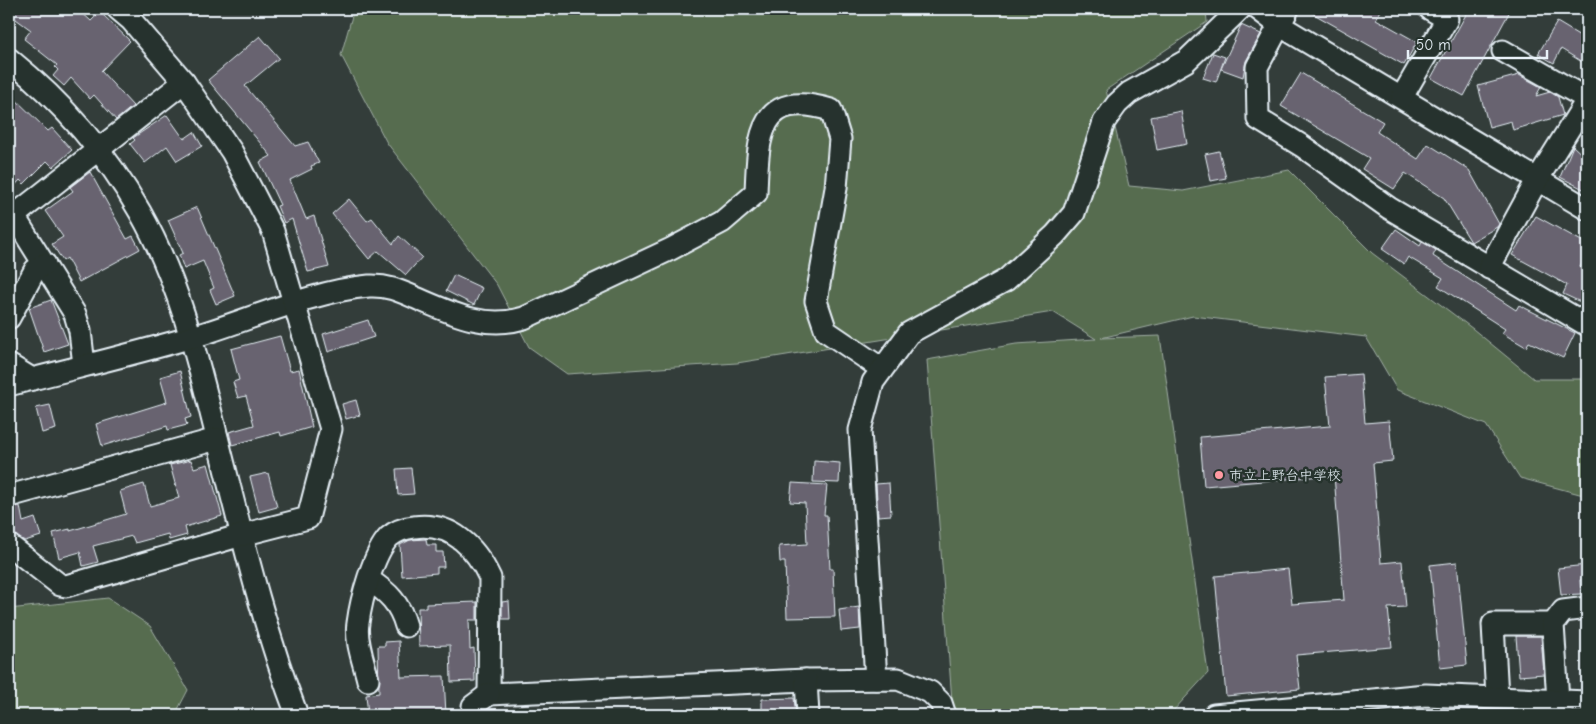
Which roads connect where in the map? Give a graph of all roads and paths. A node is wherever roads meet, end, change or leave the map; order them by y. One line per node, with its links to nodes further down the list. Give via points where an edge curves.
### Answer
1 (118, 9): 8 (street)
2 (1240, 9): 23 (street, via 1186,61 1117,104 1104,122 1074,212 1054,235 1006,280 909,333)
3 (1258, 9): 5 (street)
4 (1430, 9): 9 (street, via 1448,19)
5 (1284, 17): 9 (street); 16 (street, via 1257,67 1258,120 1302,146 1389,208)
6 (1503, 51): 10 (street)
7 (9, 59): 11 (street, via 66,110)
8 (184, 82): 11 (street); 17 (street, via 232,152 273,231)
9 (1402, 97): 12 (street)
10 (1587, 99): 12 (street)
11 (99, 150): 14 (street); 20 (street, via 140,212 172,282)
12 (1537, 180): 13 (street); 16 (street)
13 (1587, 209)
14 (12, 212): 15 (street)
15 (45, 264): 18 (street, via 35,270); 22 (street, via 75,314)
16 (1489, 268): 19 (street)
17 (296, 304): 20 (street); 23 (street, via 335,292 381,286 392,287 460,317 512,322 524,318 722,222 756,193 758,147 766,121 787,106 811,104 831,110 840,139 836,188 816,301 826,332); 28 (street, via 332,429 308,518)
18 (9, 318)
19 (1587, 325)
20 (192, 337): 22 (street); 26 (street)
21 (9, 365): 24 (street)
22 (84, 365): 24 (street)
23 (882, 369): 34 (street, via 873,382 860,430)
24 (32, 379): 25 (street)
25 (9, 385)
26 (218, 439): 27 (street); 28 (street)
27 (9, 496)
28 (242, 535): 29 (street, via 66,586 60,585); 41 (street)
29 (9, 545)
30 (369, 580): 33 (street, via 392,597 403,614); 35 (street, via 357,625); 37 (street, via 381,548 390,537 408,528 448,530 471,547 490,578)
31 (1587, 608): 32 (street, via 1563,611)
32 (1553, 624): 38 (street); 40 (street, via 1493,624)
33 (406, 626)
34 (876, 679): 36 (street); 44 (street, via 898,679 930,692 941,703)
35 (368, 680)
36 (806, 680): 37 (street); 43 (street)
37 (489, 694): 42 (street, via 473,706)
38 (1558, 700): 39 (street); 40 (street)
39 (1587, 702)
40 (1509, 704): 45 (street, via 1416,696)
41 (297, 715)
42 (473, 715)
43 (808, 715)
44 (945, 715)
45 (1214, 715)

